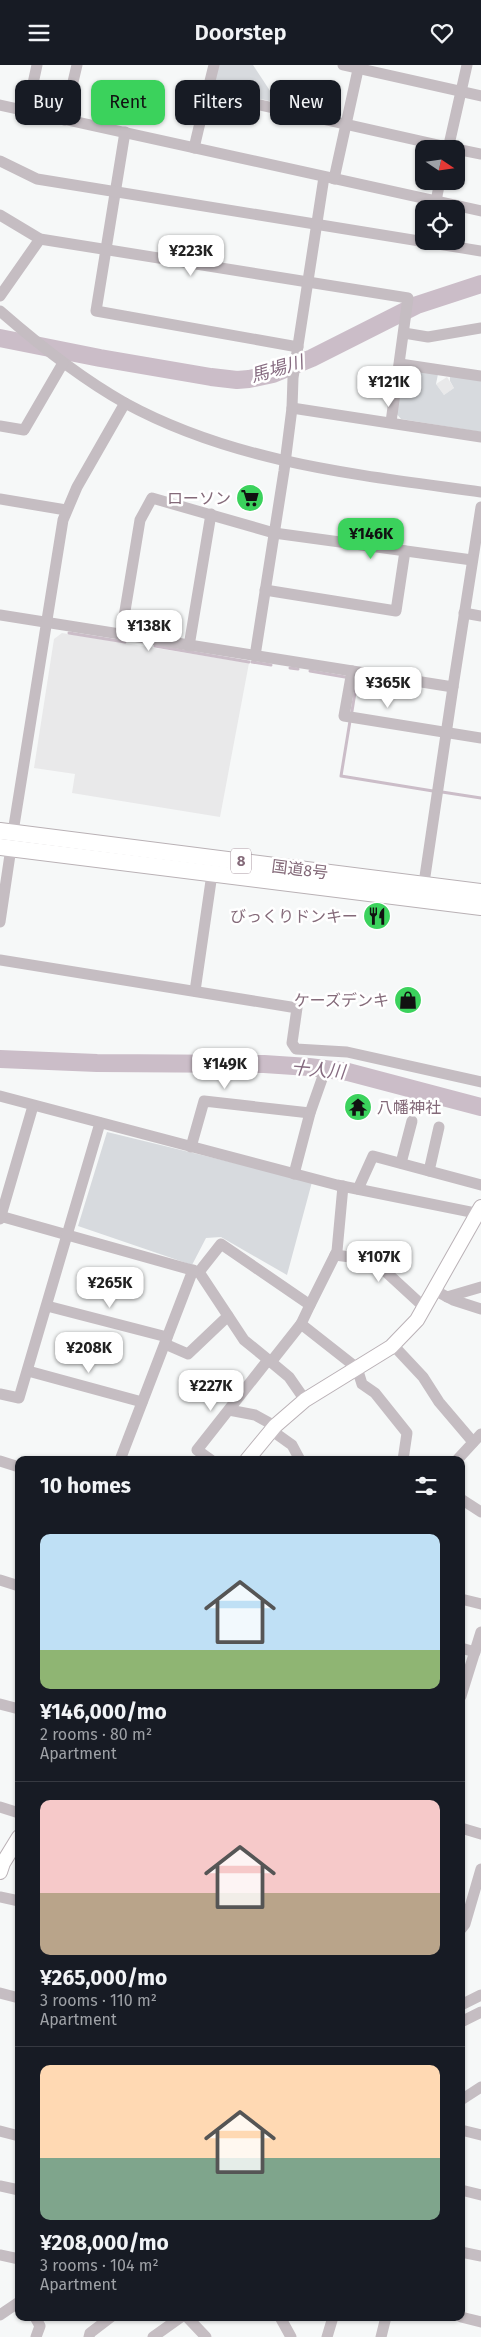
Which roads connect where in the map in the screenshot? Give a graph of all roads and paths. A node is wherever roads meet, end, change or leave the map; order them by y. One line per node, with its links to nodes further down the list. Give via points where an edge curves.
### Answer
1 (37, 65): 7 (street)
2 (77, 65): 8 (street)
3 (214, 65): 9 (street)
4 (343, 65): 6 (street)
5 (467, 65): 10 (street)
6 (359, 67): 10 (street); 16 (street)
7 (34, 80)
8 (73, 80)
9 (210, 80)
10 (461, 92): 11 (street); 20 (street)
11 (481, 96)
12 (0, 105): 14 (street)
13 (260, 105): 16 (street)
14 (15, 108)
15 (81, 123): 18 (street)
16 (346, 124): 19 (street); 25 (street)
17 (199, 125): 21 (street)
18 (125, 131): 21 (street); 26 (street)
19 (417, 140)
20 (453, 140)
21 (194, 148): 25 (street)
22 (465, 151): 23 (street)
23 (481, 155)
24 (0, 161): 26 (street, via 37,179)
25 (329, 178): 27 (street); 31 (street)
26 (115, 191): 31 (street); 33 (street)
27 (431, 200)
28 (465, 207): 29 (street)
29 (481, 211)
30 (0, 215): 32 (street)
31 (318, 223): 34 (street); 35 (street)
32 (40, 239): 33 (street); 36 (street)
33 (106, 249): 35 (street); 40 (street, via 96,311)
34 (481, 251)
35 (308, 283): 39 (street, via 408,298); 40 (street)
36 (0, 296)
37 (0, 311): 41 (street)
38 (481, 328): 39 (street, via 428,337)
39 (404, 333): 42 (street)
40 (297, 352): 45 (street)
41 (59, 360): 44 (street); 47 (street, via 24,430)
42 (400, 364): 43 (street); 46 (street)
43 (481, 377)
44 (125, 403): 49 (street, via 204,438); 53 (street)
45 (292, 408): 46 (street); 49 (street)
46 (391, 422): 48 (street)
47 (0, 426)
48 (481, 437)
49 (285, 462): 50 (street); 55 (street)
50 (481, 491)
51 (0, 499): 53 (street)
52 (481, 507): 57 (street)
53 (66, 510): 62 (street)
54 (211, 514): 55 (street); 63 (street, via 152,498 140,520); 64 (street)
55 (274, 533): 56 (street); 58 (street)
56 (405, 551): 57 (street); 58 (street, via 396,611)
57 (472, 561): 59 (street)
58 (266, 590): 65 (street)
59 (464, 613): 61 (street); 67 (street)
60 (0, 615): 62 (street)
61 (481, 616)
62 (46, 622): 63 (street); 70 (street)
63 (121, 635): 64 (street)
64 (189, 645): 65 (street)
65 (255, 656): 66 (street)
66 (352, 671): 67 (street); 68 (street, via 344,715)
67 (453, 687): 68 (street)
68 (447, 732): 69 (street); 72 (street)
69 (481, 737)
70 (6, 839): 71 (highway, 国道8号 / 8); 72 (highway, 国道8号 / 8); 74 (street)
71 (212, 874): 75 (highway, 国道8号 / 8); 78 (street)
72 (424, 883): 73 (highway, 国道8号 / 8)
73 (481, 892)
74 (2, 899): 76 (street)
75 (481, 907)
76 (0, 922)
77 (0, 960): 78 (street)
78 (195, 991): 80 (street, via 297,1008 292,1043 296,1049 347,1052)
79 (322, 1079): 83 (street)
80 (481, 1082)
81 (0, 1096): 82 (street)
82 (33, 1106): 85 (street); 95 (street)
83 (310, 1113): 87 (street, via 204,1101); 90 (street)
84 (412, 1121): 88 (street)
85 (100, 1123): 87 (street); 96 (street)
86 (439, 1127): 89 (street)
87 (192, 1147): 90 (street)
88 (401, 1163): 89 (street); 93 (street, via 373,1156)
89 (428, 1171): 91 (street)
90 (294, 1174): 92 (street)
91 (481, 1185)
92 (343, 1186): 93 (street); 97 (street)
93 (358, 1189): 94 (street)
94 (480, 1211): 100 (main road)
95 (0, 1217): 96 (street)
96 (67, 1233): 98 (street); 102 (street)
97 (335, 1255): 101 (street); 103 (street, via 373,1260)
98 (196, 1271): 101 (street, via 220,1244); 105 (street); 107 (street)
99 (481, 1287): 100 (street)
100 (441, 1293): 103 (main road); 104 (street)
101 (310, 1305): 106 (street)
102 (47, 1306): 107 (street); 111 (street)
103 (424, 1307): 108 (main road)
104 (481, 1309)
105 (228, 1316): 107 (street, via 188,1354); 109 (street, via 244,1340)
106 (301, 1324): 109 (street); 110 (street)
107 (166, 1341): 114 (street)
108 (393, 1345): 110 (main road); 117 (street, via 423,1377 439,1403)
109 (270, 1361): 113 (street, via 289,1377); 115 (street)
110 (357, 1368): 113 (main road); 122 (street, via 362,1384 376,1393 407,1433)
111 (28, 1371): 112 (street, via 19,1398); 114 (street)
112 (0, 1394)
113 (305, 1400): 116 (main road)
114 (142, 1402): 118 (street)
115 (229, 1410): 116 (street, via 255,1415); 119 (street, via 197,1450)
116 (273, 1428): 120 (main road); 121 (street, via 292,1445)
117 (477, 1438): 123 (street)
118 (122, 1456)
119 (205, 1456)
120 (249, 1456)
121 (298, 1456)
122 (404, 1456)
123 (461, 1456)
124 (0, 1461): 125 (street)
125 (15, 1466)
126 (465, 1502): 127 (street)
127 (481, 1512)
128 (0, 1581): 129 (street)
129 (15, 1585)
130 (465, 1600): 131 (street)
131 (481, 1604)
132 (481, 1632): 134 (street)
133 (465, 1650): 134 (street)
134 (475, 1652): 135 (street)
135 (465, 1683)
136 (0, 1704): 137 (street)
137 (15, 1708)
138 (0, 1807): 139 (street)
139 (15, 1812)
140 (465, 1829): 141 (street)
141 (481, 1834)
142 (15, 1844): 144 (main road)
143 (481, 1869): 147 (street)
144 (0, 1872)
145 (0, 1897): 146 (street)
146 (15, 1900)
147 (465, 1924)
148 (0, 1993): 150 (street)
149 (481, 1995): 151 (street)
150 (15, 1997)
151 (465, 2003)
152 (481, 2012): 153 (street)
153 (465, 2020)
154 (481, 2087): 155 (street)
155 (465, 2097)
156 (0, 2131): 158 (street)
157 (465, 2131): 159 (street)
158 (15, 2135)
159 (481, 2135)
160 (0, 2186): 161 (street)
161 (15, 2189)
162 (465, 2191): 163 (street)
163 (481, 2195)
164 (465, 2252): 165 (street)
165 (480, 2253)
166 (0, 2255): 167 (street)
167 (15, 2258)
168 (15, 2305): 169 (street)
169 (0, 2315)
170 (465, 2318): 178 (street)
171 (37, 2321): 179 (street, via 40,2326)
172 (106, 2321): 180 (street)
173 (175, 2321): 181 (street)
174 (191, 2321): 182 (street)
175 (282, 2321): 183 (street)
176 (331, 2321): 184 (street)
177 (385, 2321): 185 (street)
178 (481, 2322)
179 (36, 2337)
180 (89, 2337)
181 (153, 2337)
182 (206, 2337)
183 (291, 2337)
184 (327, 2337)
185 (381, 2337)

